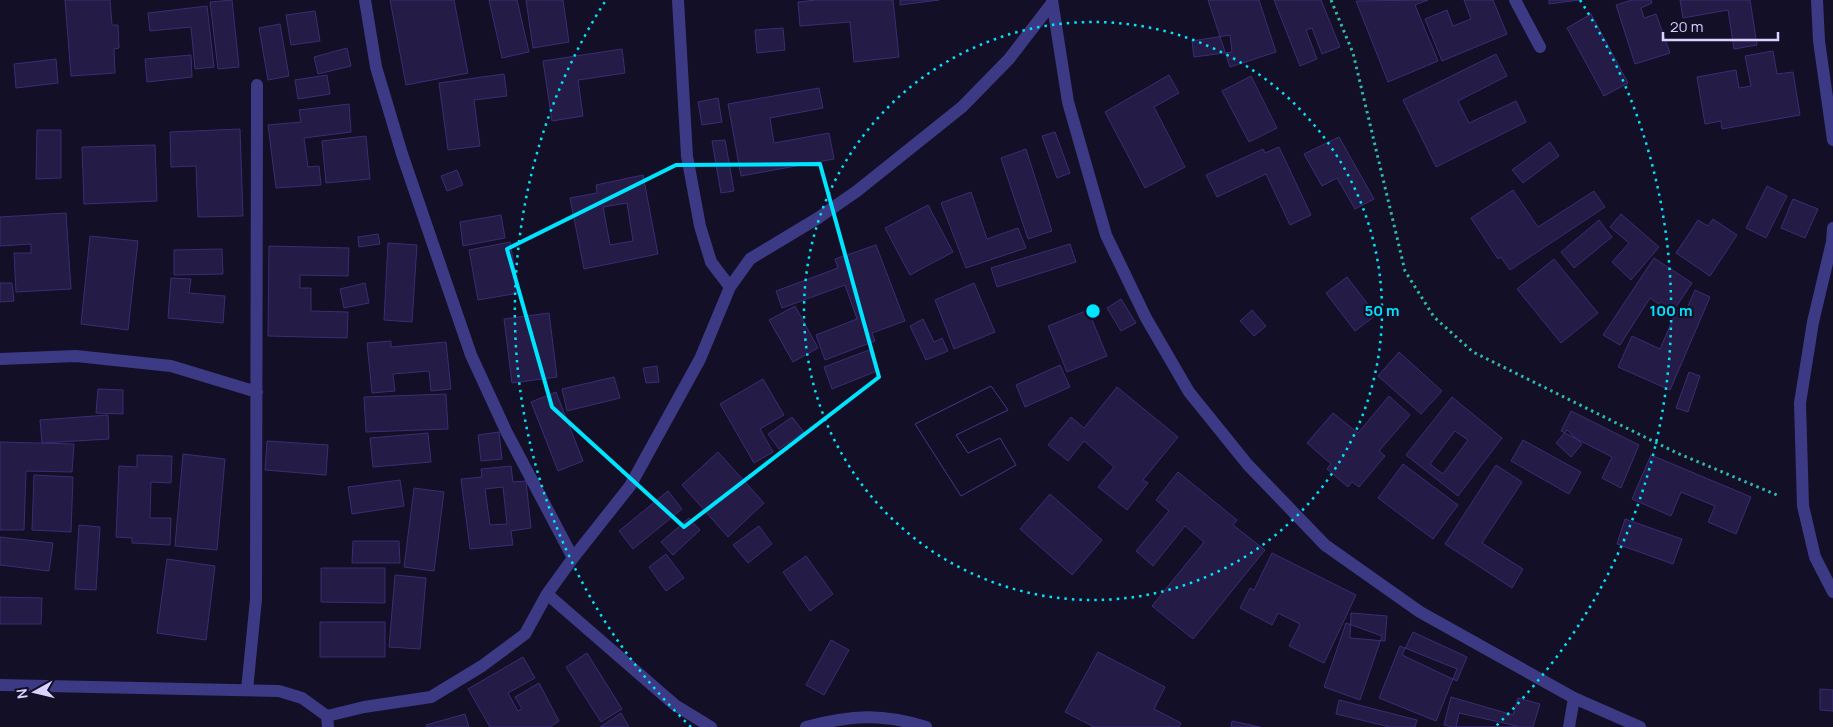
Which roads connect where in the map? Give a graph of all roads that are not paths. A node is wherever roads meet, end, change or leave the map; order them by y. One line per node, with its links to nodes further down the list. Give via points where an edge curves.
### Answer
1 (365, 0): 13 (street, via 376,67 399,146 471,355 506,431)
2 (678, 0): 10 (street, via 687,156 700,226 711,262)
3 (1515, 0): 6 (street)
4 (1817, 0): 8 (street, via 1819,41)
5 (1052, 1): 10 (street, via 1009,59 962,107 857,191 750,259); 18 (street, via 1068,102 1106,235 1146,318 1188,392 1248,465 1325,544 1420,612)
6 (1540, 47)
7 (257, 85): 12 (street)
8 (1833, 140)
9 (1833, 228): 14 (street, via 1800,403 1803,506 1815,557)
10 (730, 287): 13 (street, via 700,359 650,453 630,486)
11 (0, 359): 12 (street, via 76,356 171,366)
12 (257, 392): 17 (street, via 256,599)
13 (573, 558): 15 (street)
14 (1833, 592)
15 (547, 594): 19 (street, via 525,634 482,666 431,697 364,707); 20 (street, via 675,705)
16 (0, 686): 17 (street)
17 (247, 690): 19 (street, via 279,691 302,698)
18 (1574, 698): 23 (street); 24 (street)
19 (328, 722)
20 (711, 727)
21 (806, 727): 22 (street, via 843,718 876,716 903,719)
22 (926, 727)
23 (1569, 727)
24 (1640, 727)

